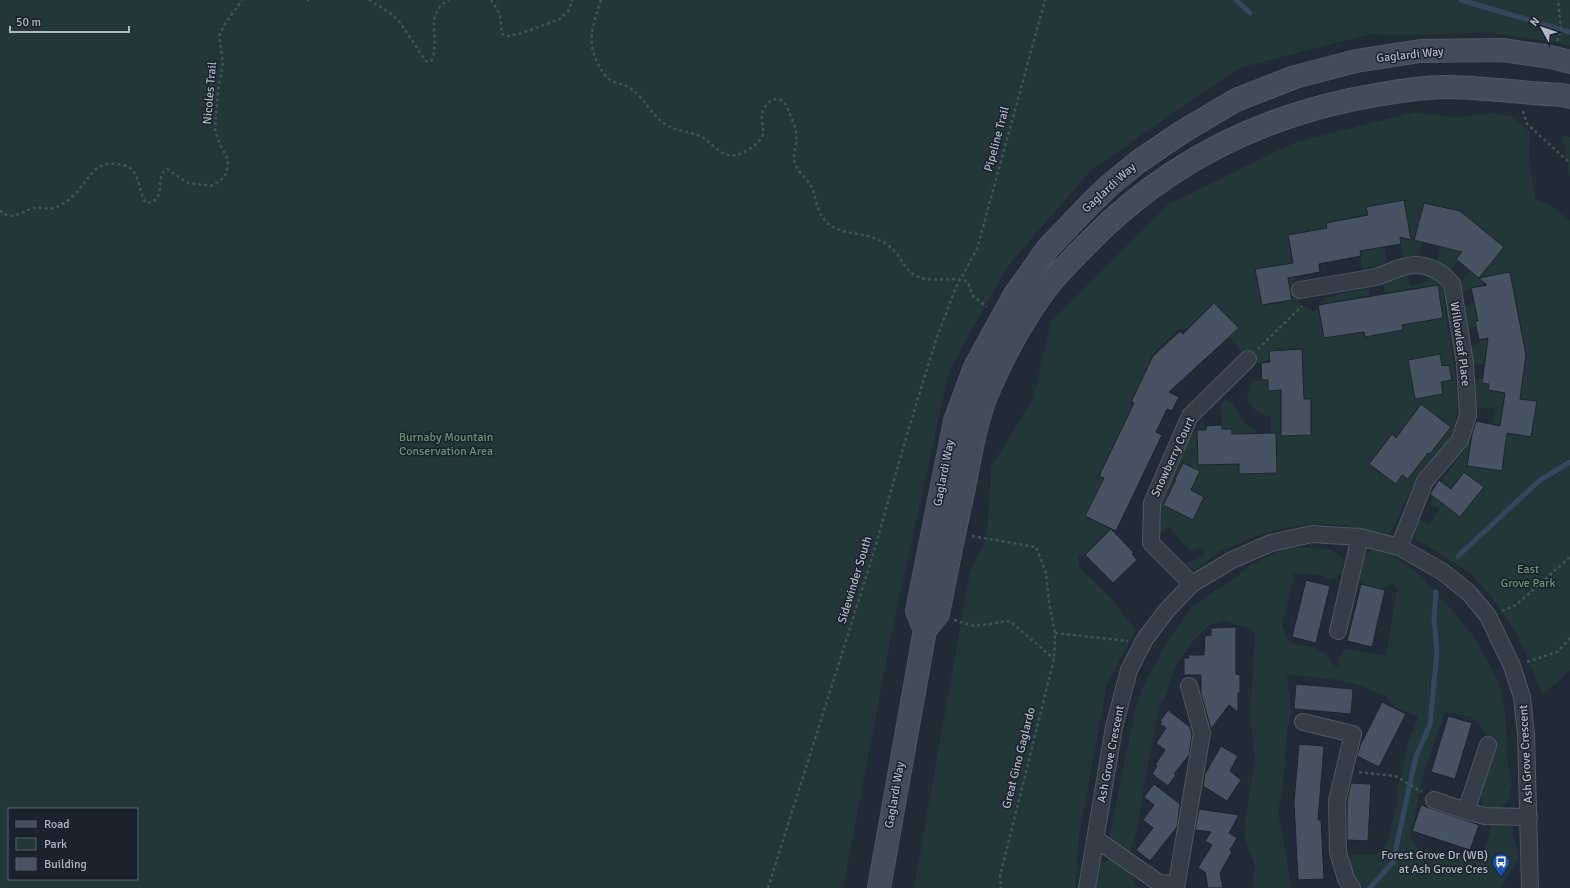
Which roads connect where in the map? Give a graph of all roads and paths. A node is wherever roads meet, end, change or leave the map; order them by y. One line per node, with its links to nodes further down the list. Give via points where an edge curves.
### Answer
1 (242, 0): 13 (path, Nicoles Trail, via 219,36 223,63 215,130 228,164 226,174 220,182 211,186 188,183 167,169 161,174 157,198 151,203 146,203 131,168 120,164 107,165 96,168 80,190 58,207 50,210 36,207 12,217)
2 (369, 0): 3 (path, via 399,21 426,61 431,61 434,56 436,10)
3 (449, 0)
4 (491, 0): 5 (path, via 500,14 502,34 508,36 560,19 569,10)
5 (572, 0)
6 (600, 0): 14 (path, via 591,38 594,54 605,76 638,93 664,123 700,137 727,155 737,155 758,144 763,134 762,115 765,107 774,99 782,100 797,129 794,160 798,170 811,186 822,216 829,225 836,230 880,240 892,249 905,268 916,276 940,280)
7 (1044, 0): 14 (path, Pipeline Trail, via 977,250)
8 (1558, 0): 9 (path)
9 (1560, 59): 16 (main road, Gaglardi Way, via 1502,50 1420,51 1356,61 1310,73 1236,100 1182,132 1111,184 1048,248)
10 (1526, 93): 11 (main road, Gaglardi Way); 12 (path, via 1523,111 1527,124); 24 (main road, Gaglardi Way, via 1441,87 1382,93 1294,114 1216,146 1173,172 1099,231 1042,294 1005,356 985,399)
11 (1570, 98)
12 (1570, 163)
13 (0, 210)
14 (960, 279): 16 (path, via 968,282 972,295 982,304); 41 (path, Sidewinder South, via 934,348)
15 (1300, 290): 17 (path, via 1303,305); 20 (street, Willowleaf Place, via 1373,278 1414,264 1433,268 1452,284 1465,363 1468,415 1460,440 1425,481)
16 (1002, 315): 24 (main road, Gaglardi Way, via 975,367 955,421 917,611)
17 (1248, 359): 22 (street, Snowberry Court, via 1190,416 1152,503 1151,543)
18 (978, 536): 26 (path, Great Gino Gaglardo, via 1036,547 1046,572)
19 (1360, 537): 20 (street, Ash Grove Crescent); 22 (street, Ash Grove Crescent, via 1312,534 1271,543 1232,560); 25 (street)
20 (1399, 547): 23 (street, Ash Grove Crescent, via 1442,572 1469,593)
21 (1570, 557): 23 (path, via 1516,605)
22 (1192, 584): 28 (street, Ash Grove Crescent, via 1167,610)
23 (1488, 616): 30 (street, Ash Grove Crescent)
24 (931, 622): 29 (path, via 974,626 1010,622); 42 (main road, Gaglardi Way)
25 (1338, 631)
26 (1055, 633): 28 (path, via 1125,639); 29 (path, Great Gino Gaglardo)
27 (1570, 638): 30 (path, via 1557,652 1528,661)
28 (1141, 647): 39 (street, Ash Grove Crescent, via 1129,670 1114,726)
29 (1054, 659): 43 (path, Great Gino Gaglardo, via 1000,876)
30 (1513, 671): 38 (street, Ash Grove Crescent, via 1522,697)
31 (1189, 686): 40 (street, via 1202,733)
32 (1303, 722): 34 (street, via 1353,734)
33 (1488, 745): 37 (street)
34 (1345, 770): 35 (path, via 1395,776); 45 (street, via 1337,801 1338,852 1346,879)
35 (1416, 789)
36 (1434, 800): 37 (street)
37 (1466, 811): 38 (street, via 1485,816)
38 (1529, 817): 46 (street, Ash Grove Crescent)
39 (1096, 839): 40 (street, via 1159,883); 44 (street, Ash Grove Crescent)
40 (1176, 886)
41 (768, 888)
42 (879, 888)
43 (1000, 888)
44 (1087, 888)
45 (1352, 888)
46 (1530, 888)

